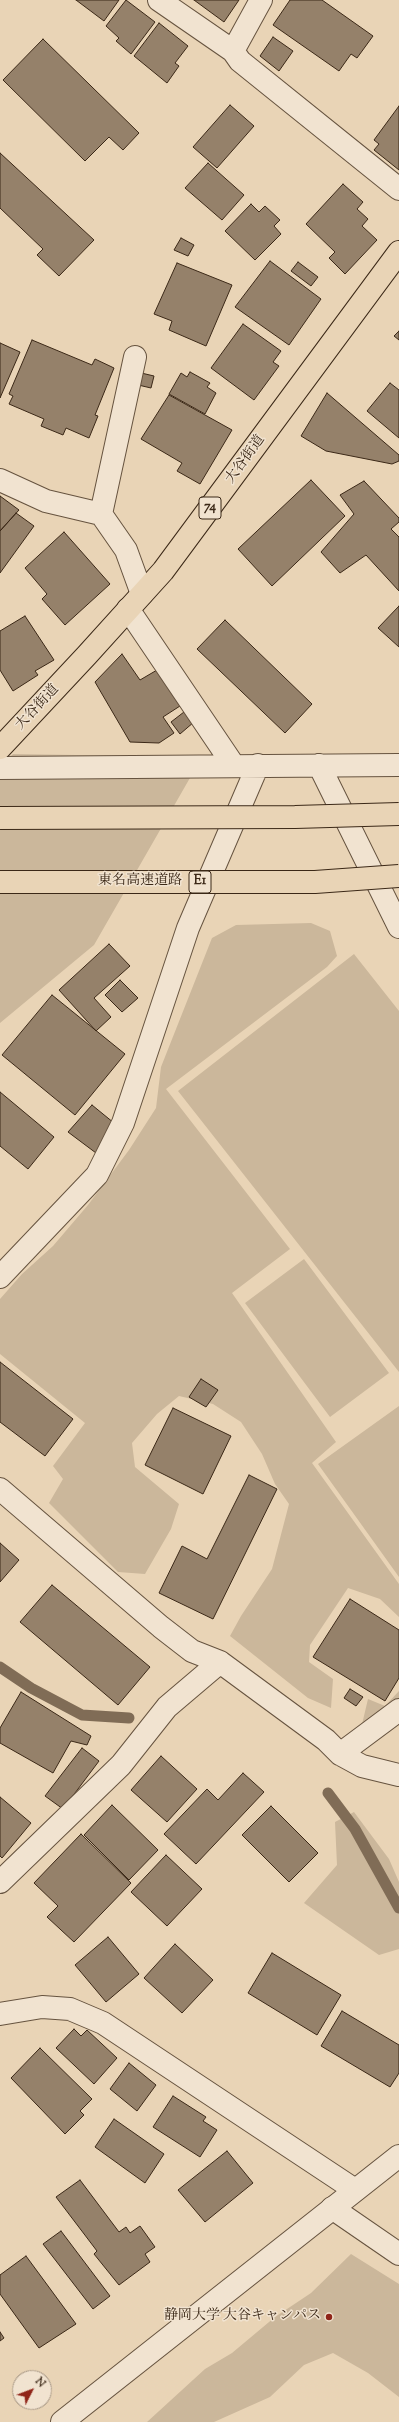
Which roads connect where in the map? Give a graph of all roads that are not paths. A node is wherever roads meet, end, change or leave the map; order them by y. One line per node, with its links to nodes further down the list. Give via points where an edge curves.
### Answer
1 (159, 0): 3 (street)
2 (261, 0): 3 (street)
3 (233, 51): 4 (street, via 240,61)
4 (399, 189)
5 (399, 252): 9 (main road, 大谷街道 / 74, via 163,571)
6 (135, 357): 8 (street)
7 (0, 480): 8 (street, via 46,502)
8 (101, 514): 9 (street, via 126,550)
9 (135, 602): 10 (main road, 大谷街道 / 74); 13 (street)
10 (0, 748)
11 (319, 765): 12 (street); 14 (street); 20 (street)
12 (399, 765)
13 (234, 766): 14 (street); 15 (street)
14 (258, 766): 21 (street, via 188,928 123,1123 101,1168)
15 (0, 768)
16 (399, 814): 17 (main road, bridge)
17 (0, 818)
18 (399, 876): 19 (main road, 東名高速道路 / E1, bridge, via 315,882)
19 (0, 882)
20 (399, 926)
21 (0, 1277)
22 (0, 1489): 23 (street, via 161,1628 192,1650)
23 (220, 1662): 25 (street, via 326,1740); 27 (street, via 167,1707 121,1765)
24 (399, 1710): 25 (street)
25 (340, 1754): 26 (street, via 362,1766)
26 (399, 1775)
27 (0, 1882)
28 (0, 2014): 30 (street, via 42,2007 63,2008 103,2024)
29 (399, 2156): 30 (street)
30 (355, 2190): 31 (street)
31 (332, 2208): 32 (street); 33 (street)
32 (399, 2254)
33 (62, 2422)

